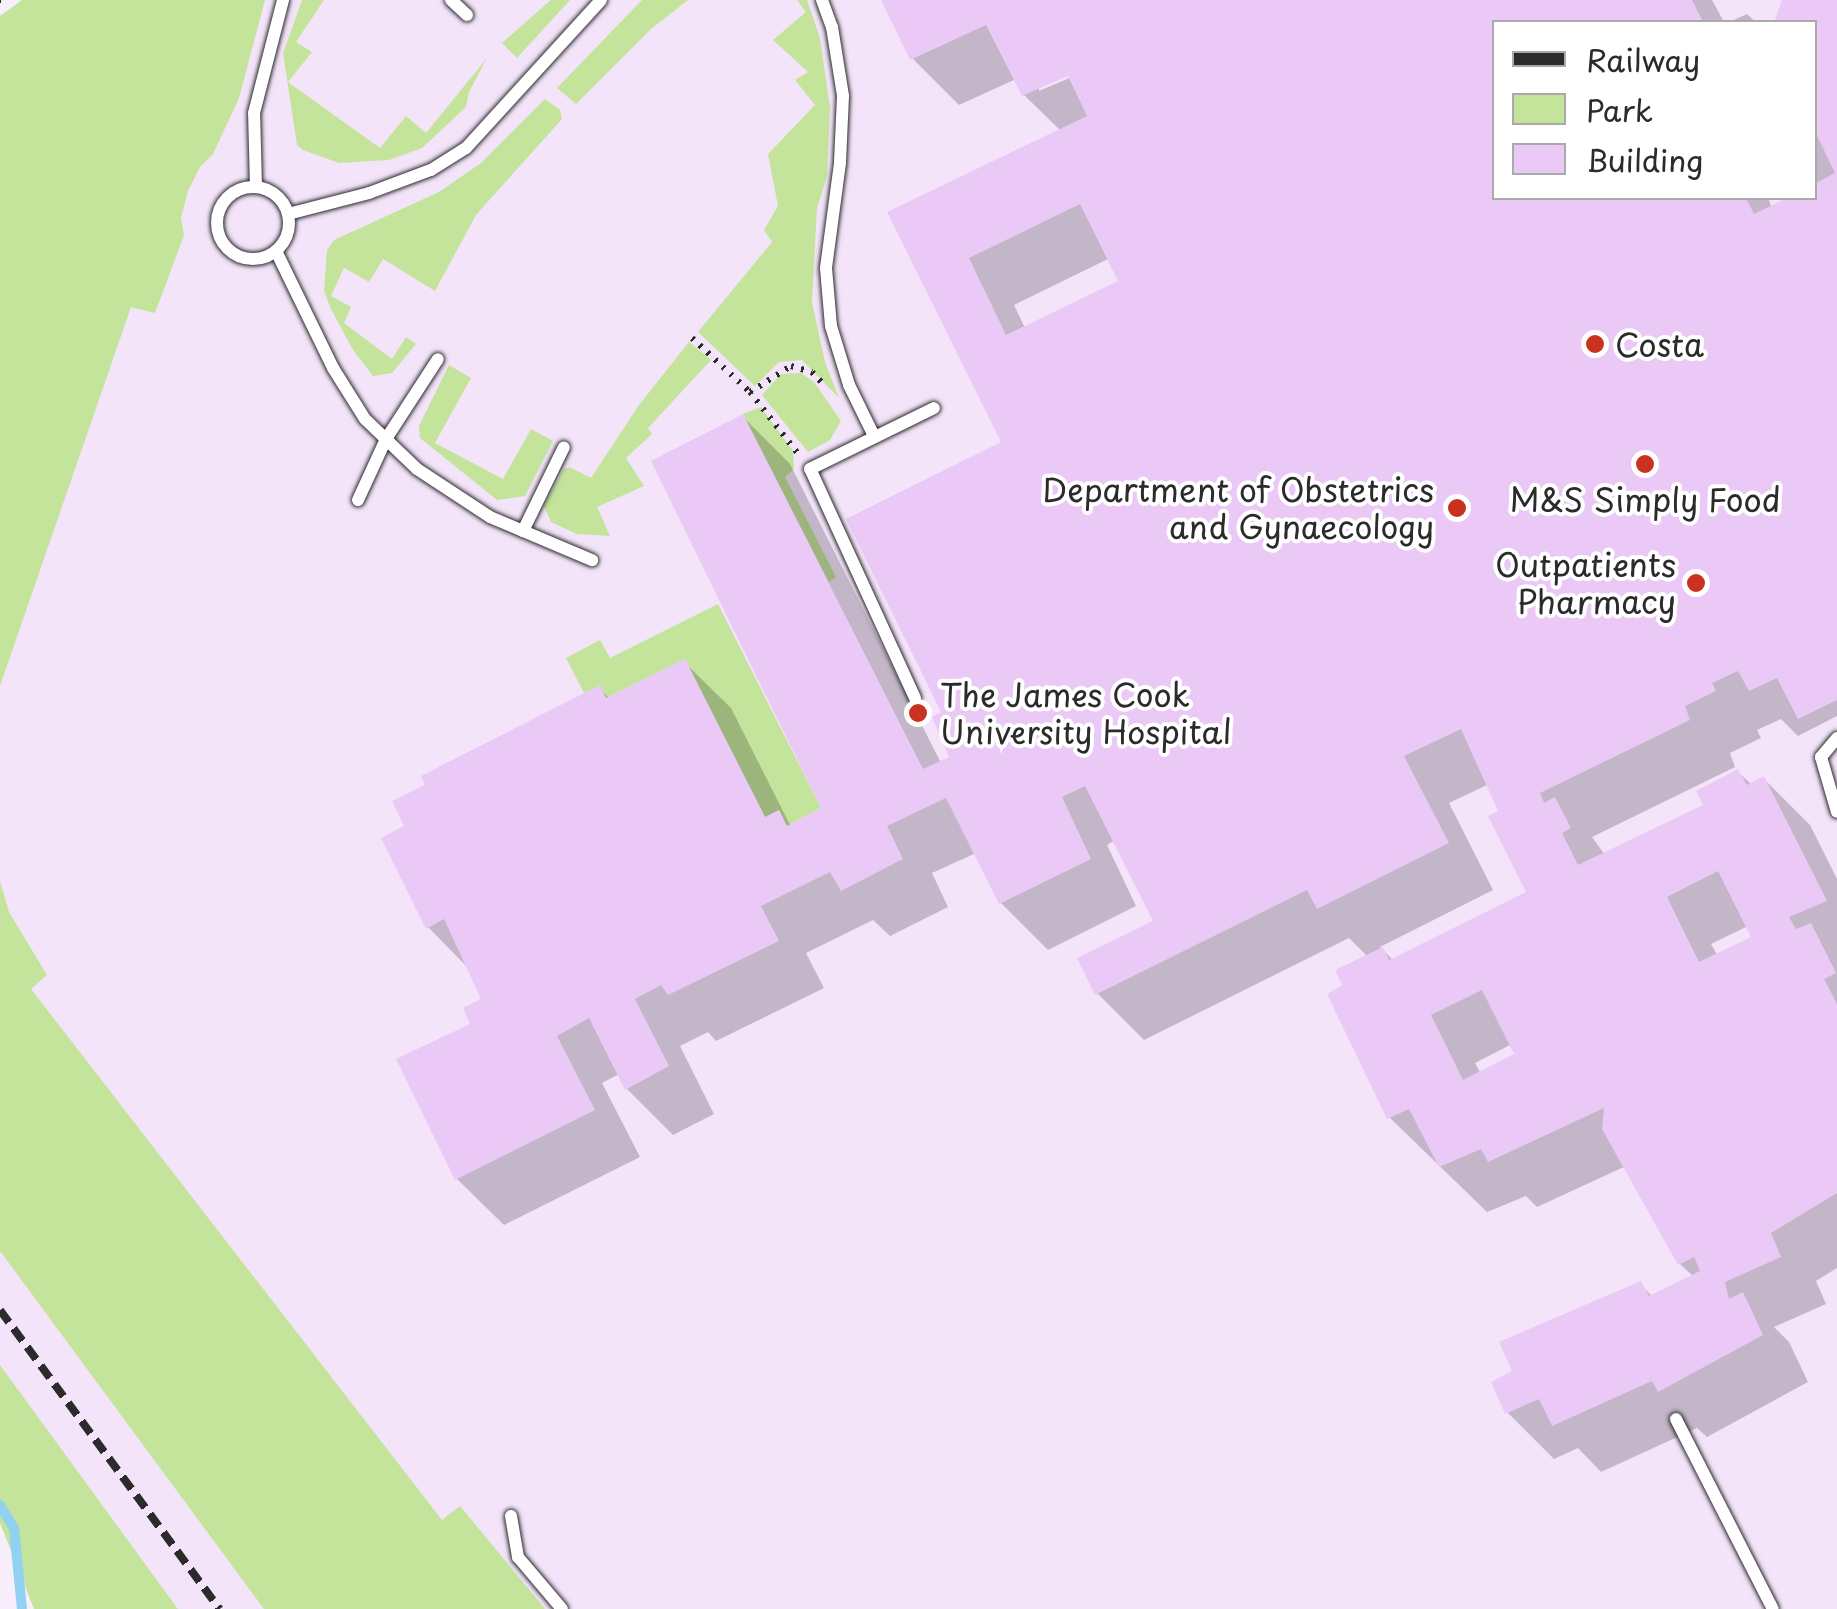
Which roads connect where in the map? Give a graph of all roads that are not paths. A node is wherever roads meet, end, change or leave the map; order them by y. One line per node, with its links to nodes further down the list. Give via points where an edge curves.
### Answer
1 (283, 0): 6 (lane, via 254,113)
2 (451, 0): 5 (lane)
3 (601, 0): 7 (lane, via 466,148 369,193)
4 (822, 0): 11 (lane, via 843,96 826,268 831,326)
5 (467, 15)
6 (256, 187): 7 (lane, via 268,190); 8 (lane, via 229,197 219,212 222,241 246,259)
7 (288, 214): 8 (lane)
8 (276, 251): 12 (lane, via 332,368)
9 (438, 359): 12 (lane)
10 (934, 408): 11 (lane)
11 (874, 436): 17 (lane, via 810,470)
12 (386, 439): 14 (lane); 15 (lane, via 450,492)
13 (564, 447): 15 (lane)
14 (358, 500)
15 (523, 531): 16 (lane)
16 (592, 560)
17 (914, 698)
18 (1837, 738): 19 (lane, via 1821,757)
19 (1837, 812)
20 (1676, 1419): 23 (lane)
21 (511, 1516): 22 (lane, via 518,1557)
22 (562, 1609)
23 (1773, 1609)

